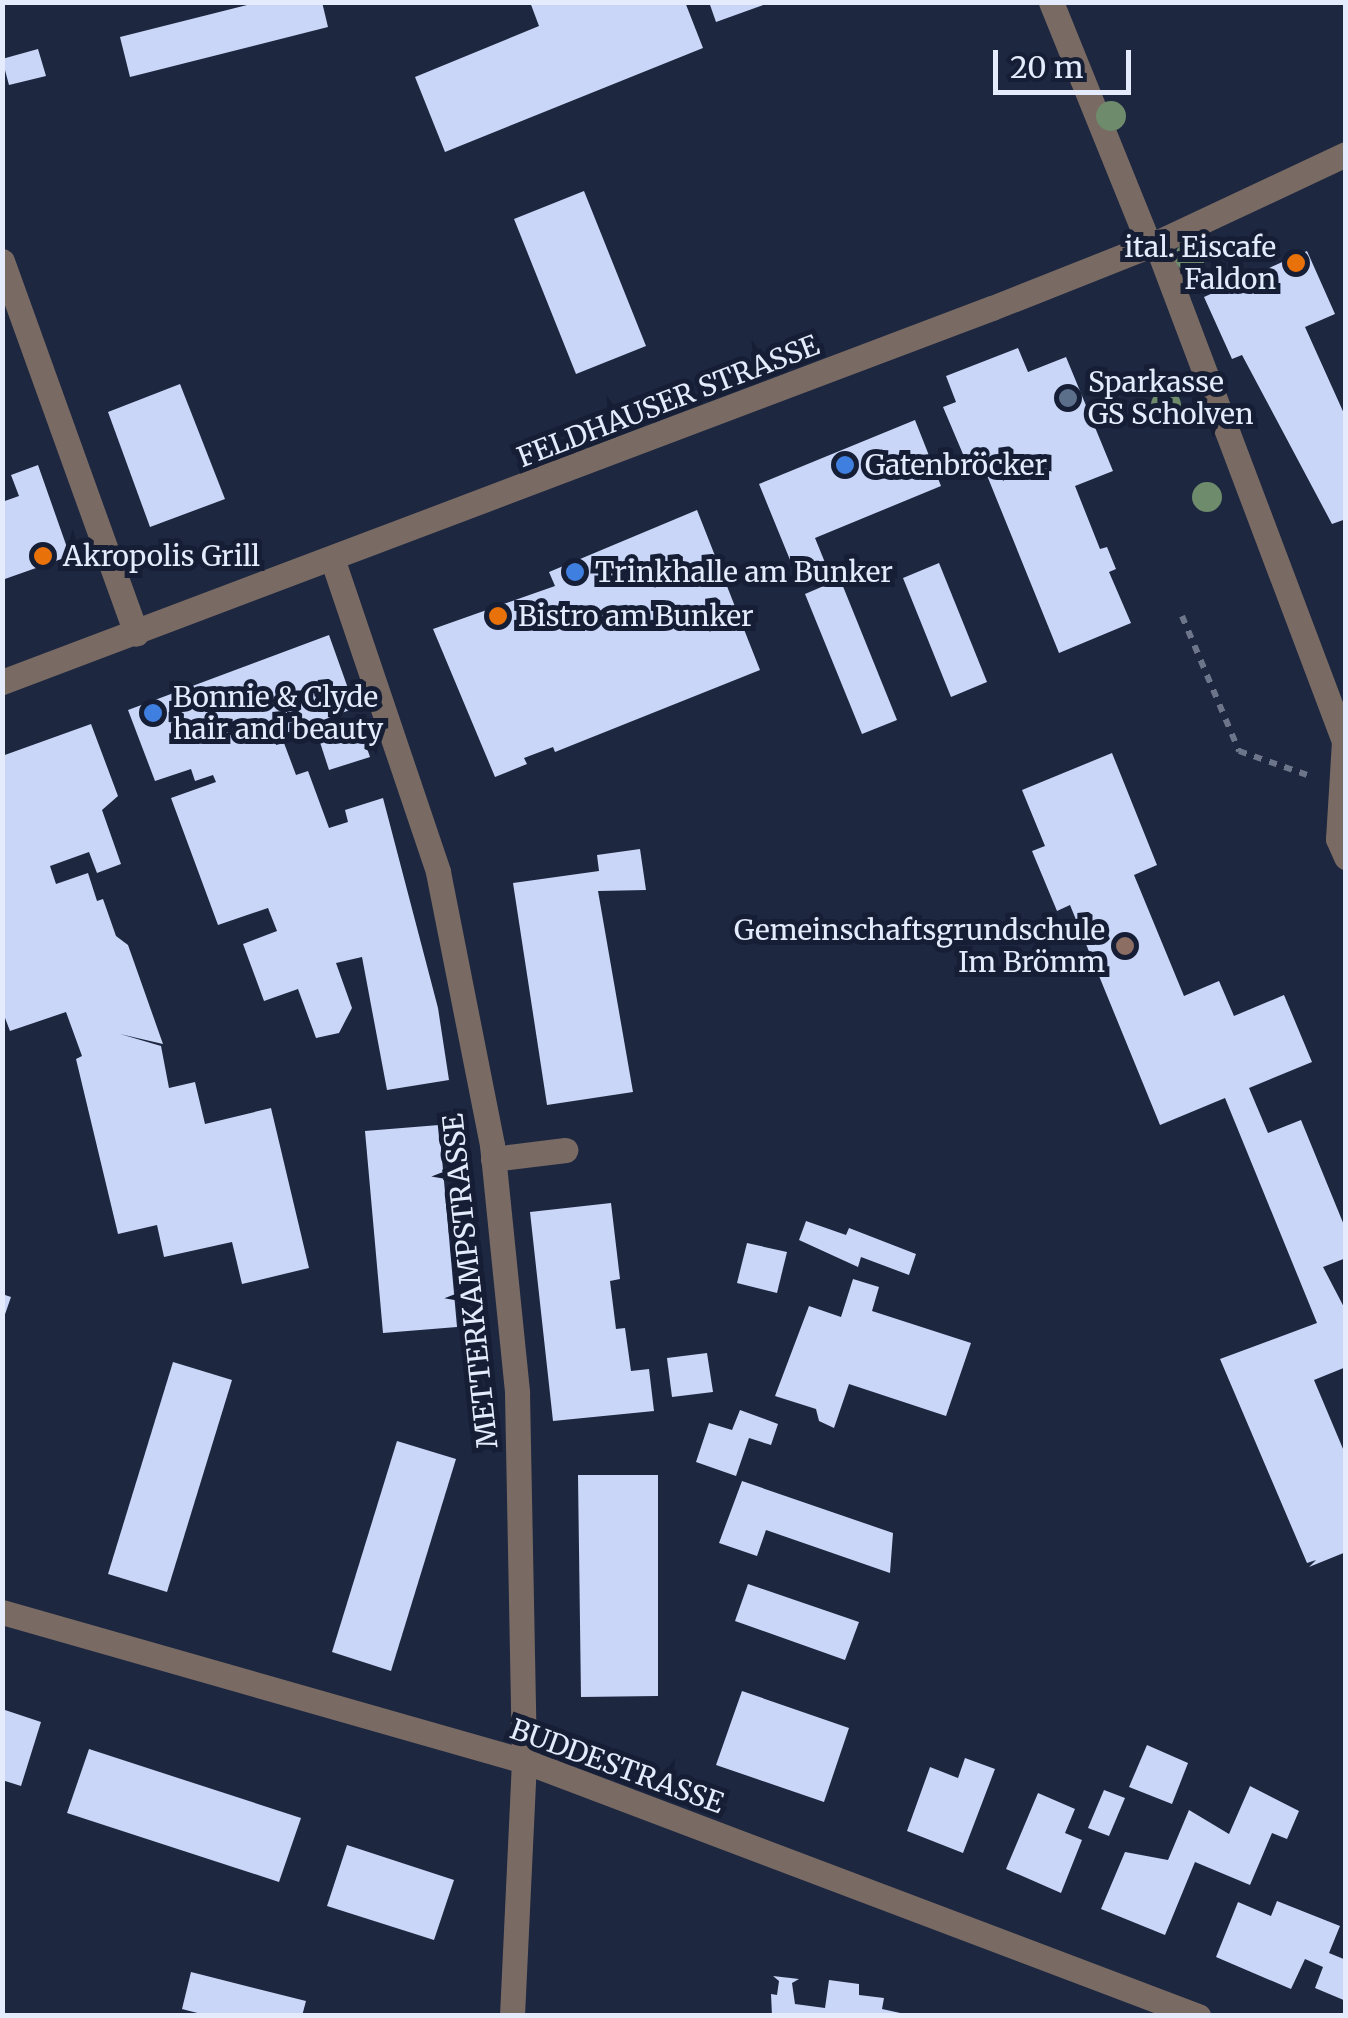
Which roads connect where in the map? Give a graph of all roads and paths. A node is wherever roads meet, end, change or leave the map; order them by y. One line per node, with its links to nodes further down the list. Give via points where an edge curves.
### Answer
1 (1051, 2): 3 (street)
2 (1346, 154): 3 (street, FELDHAUSER STRASSE)
3 (1153, 244): 5 (street, FELDHAUSER STRASSE); 9 (street, via 1344,741)
4 (2, 262): 7 (street)
5 (333, 561): 7 (street, FELDHAUSER STRASSE); 12 (street, METTERKAMPSTRASSE, via 438,872)
6 (1182, 616): 9 (path, via 1238,751)
7 (136, 634): 8 (street, FELDHAUSER STRASSE)
8 (2, 682)
9 (1343, 778): 10 (street, via 1338,839)
10 (1346, 857)
11 (565, 1150): 12 (street)
12 (493, 1159): 14 (street, METTERKAMPSTRASSE, via 517,1393)
13 (2, 1612): 14 (street, BUDDESTRASSE)
14 (524, 1761): 15 (street, METTERKAMPSTRASSE); 16 (street, BUDDESTRASSE)
15 (512, 2016)
16 (1198, 2016)

